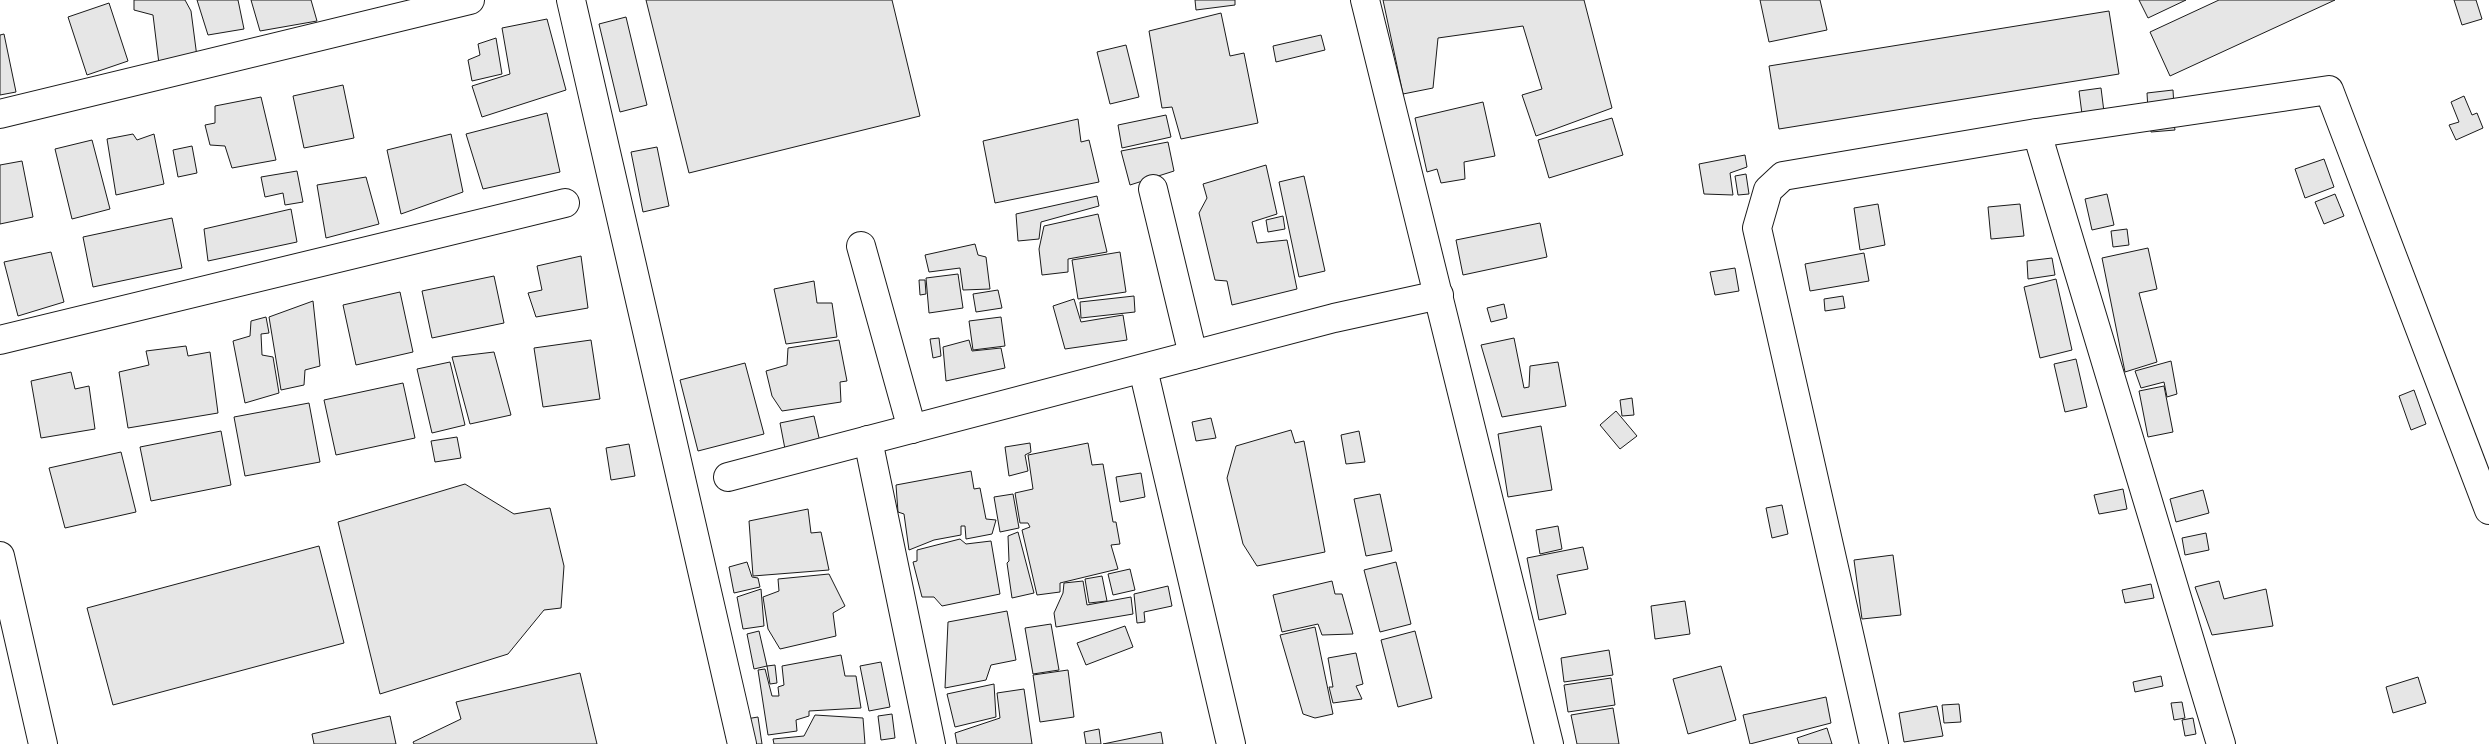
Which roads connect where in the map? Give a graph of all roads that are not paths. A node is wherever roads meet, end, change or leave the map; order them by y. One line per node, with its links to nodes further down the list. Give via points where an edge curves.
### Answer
1 (470, 0): 4 (street)
2 (571, 0): 19 (street)
3 (1365, 0): 9 (street)
4 (0, 114)
5 (2036, 134): 16 (street, via 2329,90); 23 (street, via 1783,176 1768,190 1757,228); 24 (street)
6 (1153, 189): 11 (street)
7 (565, 203): 10 (street)
8 (861, 246): 13 (street)
9 (1439, 295): 11 (street, via 1334,318); 22 (street)
10 (0, 340)
11 (1193, 355): 12 (street)
12 (1143, 369): 13 (street); 21 (street)
13 (912, 429): 14 (street)
14 (868, 440): 15 (street); 20 (street)
15 (728, 477)
16 (2489, 510)
17 (0, 556): 18 (street)
18 (43, 744)
19 (742, 744)
20 (930, 744)
21 (1231, 744)
22 (1549, 744)
23 (1874, 744)
24 (2221, 744)

